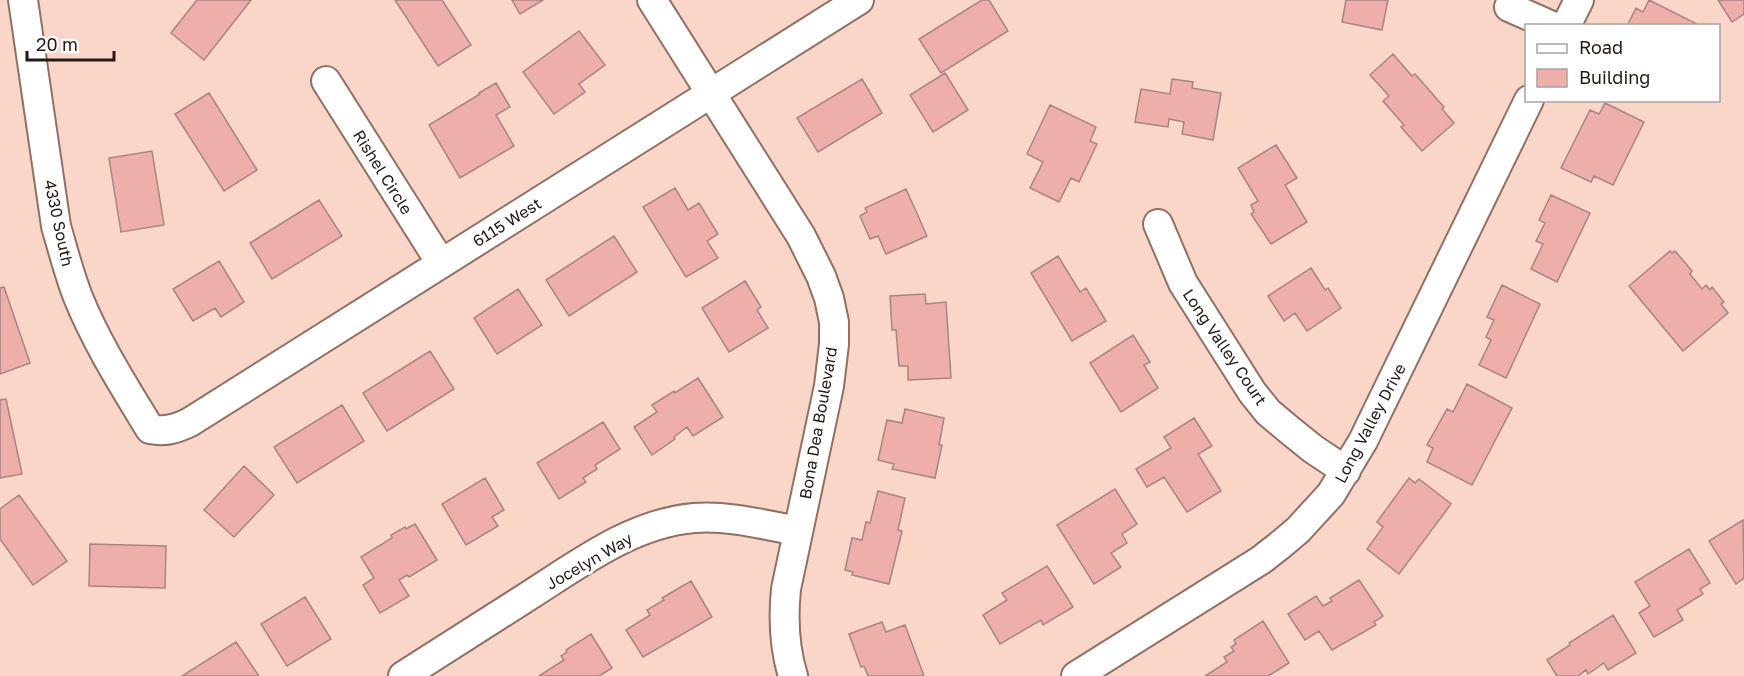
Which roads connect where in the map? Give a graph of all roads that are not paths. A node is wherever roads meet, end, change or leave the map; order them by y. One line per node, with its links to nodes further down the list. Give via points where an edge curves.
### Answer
1 (23, 0): 13 (street, 4330 South, via 56,226 66,261 93,330)
2 (652, 0): 9 (street, Bona Dea Boulevard)
3 (859, 0): 9 (street, 6115 West)
4 (1579, 0): 7 (street)
5 (1509, 7): 6 (street)
6 (1547, 24)
7 (1567, 24)
8 (326, 81): 12 (street, Rishel Circle)
9 (711, 93): 12 (street, 6115 West); 15 (street, Bona Dea Boulevard, via 801,236 829,298 832,367)
10 (1528, 102): 14 (street, Long Valley Drive)
11 (1158, 224): 14 (street, Long Valley Court, via 1183,283 1252,392 1287,428)
12 (441, 263): 13 (street, 6115 West, via 190,422 171,430)
13 (150, 429)
14 (1346, 471): 18 (street, Long Valley Drive, via 1298,530 1261,560)
15 (798, 531): 16 (street, Jocelyn Way, via 720,518 669,522 644,530 595,554); 17 (street, Bona Dea Boulevard, via 784,612 786,652)
16 (403, 676)
17 (793, 676)
18 (1076, 676)

